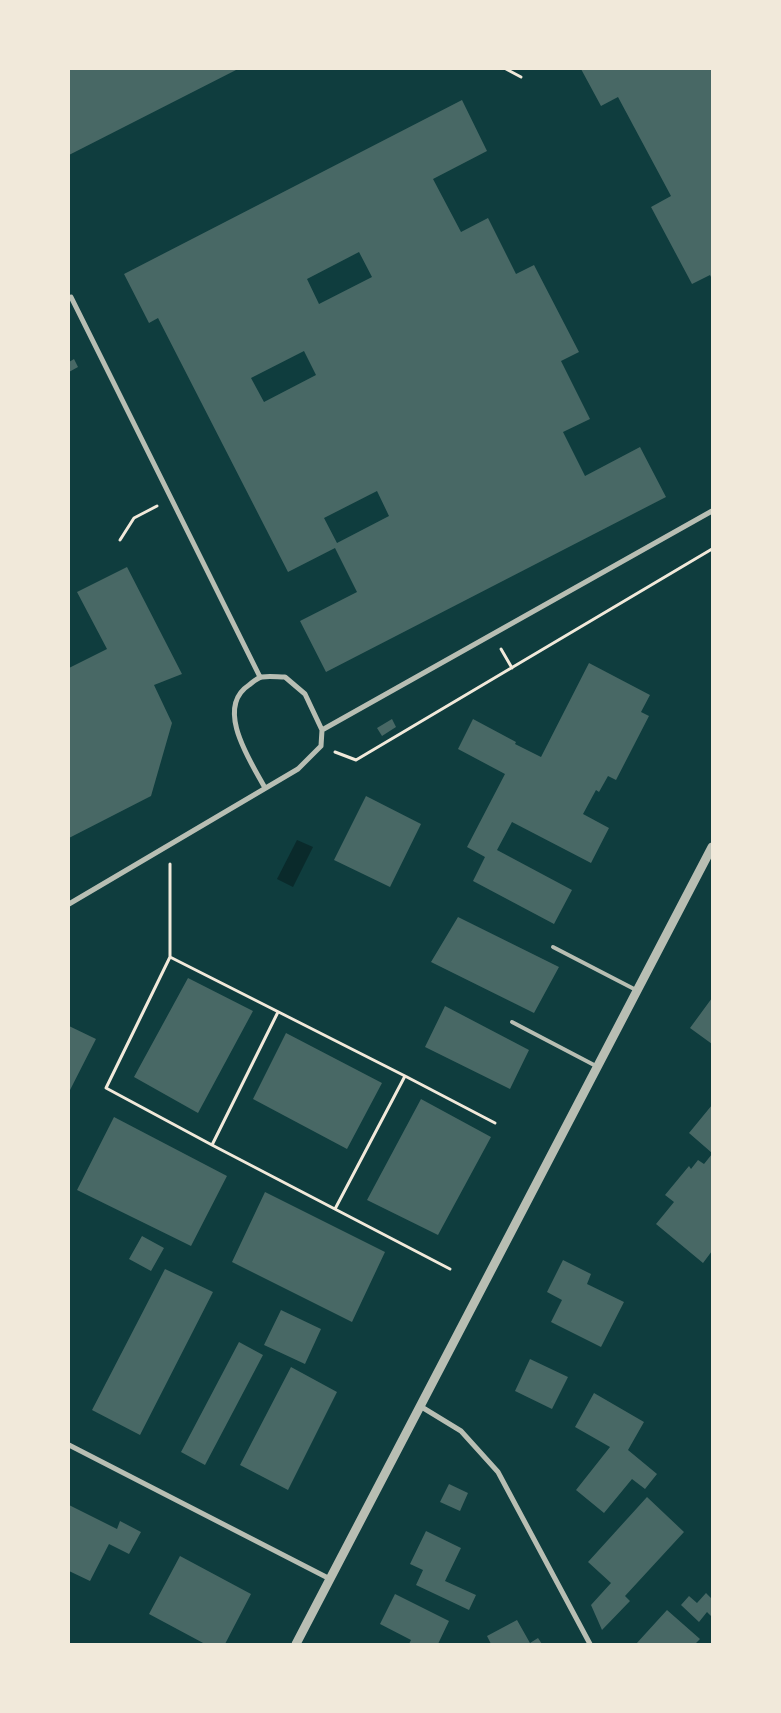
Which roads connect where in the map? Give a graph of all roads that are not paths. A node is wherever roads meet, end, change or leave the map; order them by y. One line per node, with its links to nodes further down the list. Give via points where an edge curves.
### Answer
1 (71, 297): 3 (street)
2 (712, 511): 4 (street)
3 (260, 677): 4 (street, via 285,677 305,694); 5 (street, via 242,689 233,708 235,726)
4 (322, 730): 5 (street, via 321,746 298,769)
5 (265, 788): 7 (street)
6 (712, 847): 9 (street)
7 (69, 904)
8 (553, 947): 9 (lane)
9 (638, 991): 11 (street)
10 (512, 1022): 11 (lane)
11 (598, 1068): 12 (street)
12 (420, 1406): 14 (street); 16 (street, via 460,1431 498,1472)
13 (69, 1445): 14 (street)
14 (330, 1579): 15 (street)
15 (296, 1644)
16 (590, 1644)

